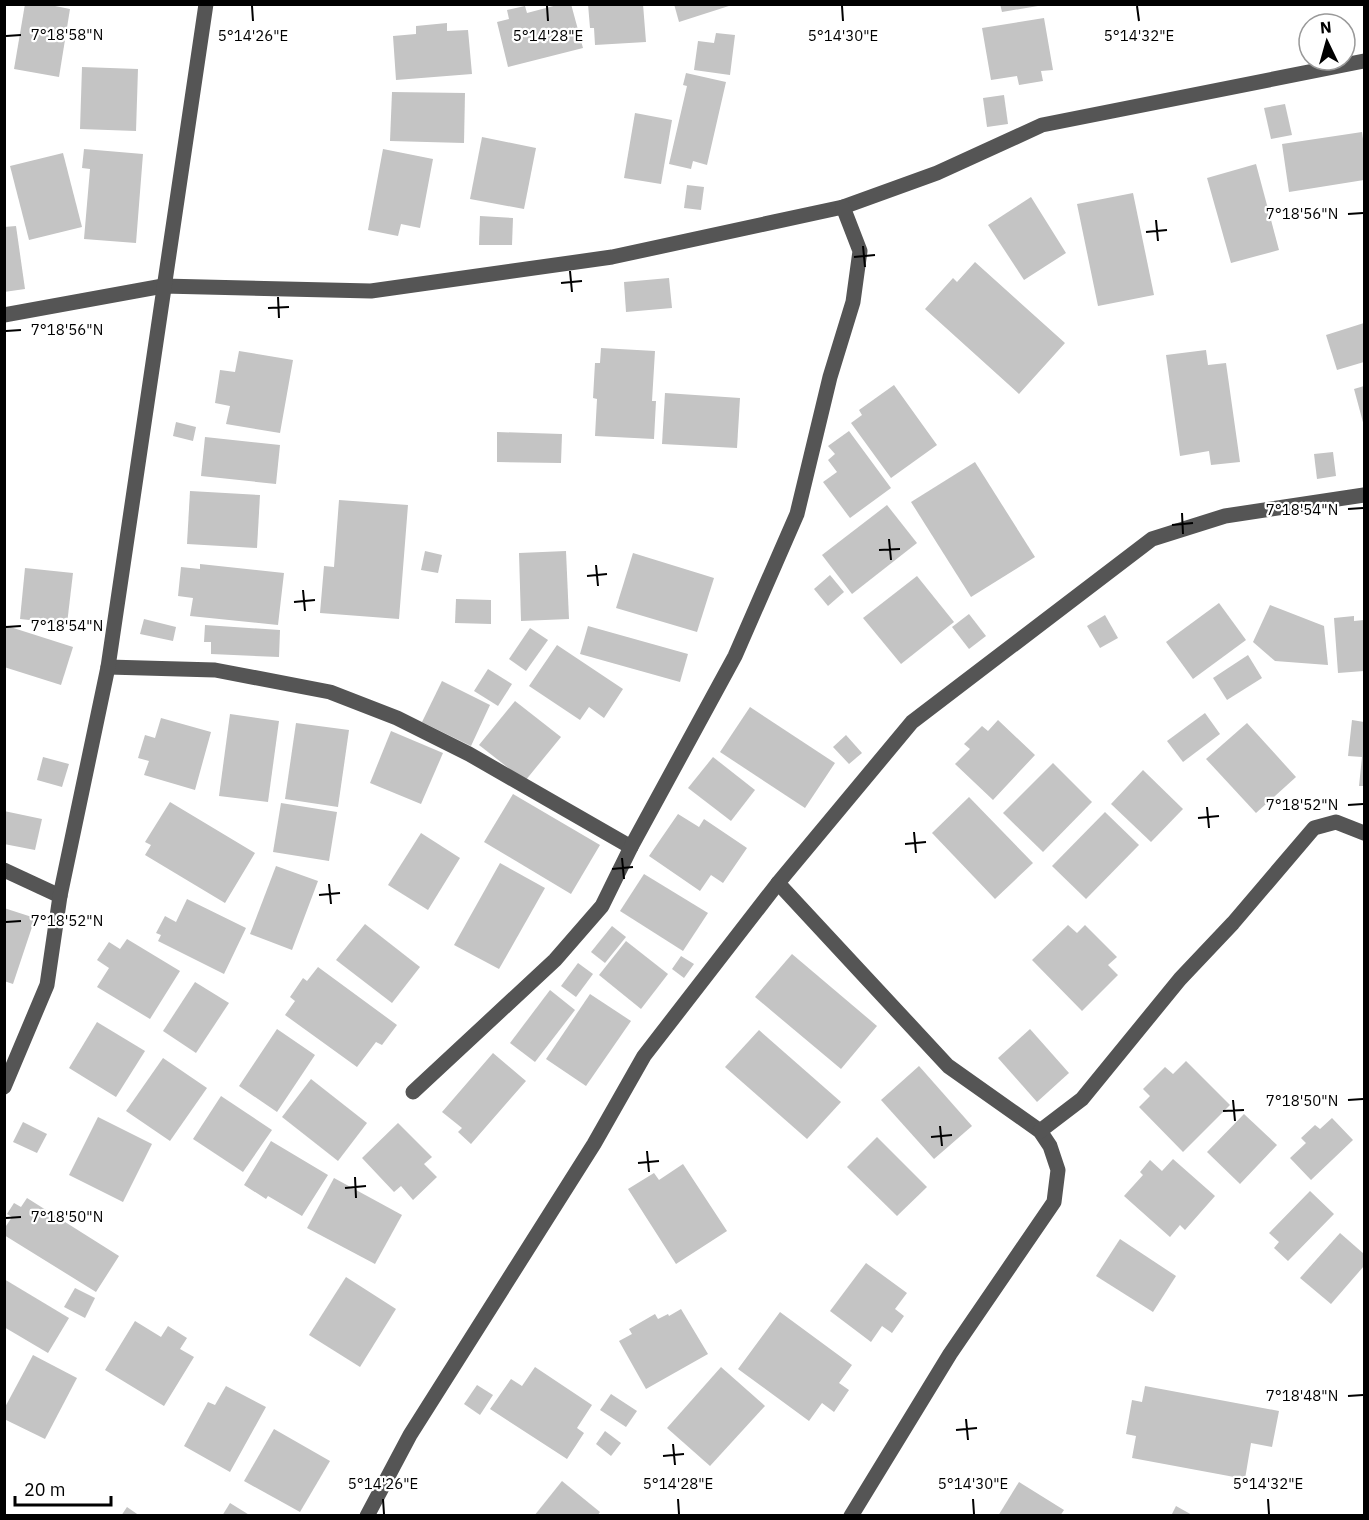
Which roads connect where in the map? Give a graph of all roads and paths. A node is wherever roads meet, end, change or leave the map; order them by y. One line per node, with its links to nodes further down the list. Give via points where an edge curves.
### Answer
1 (206, 4): 4 (street)
2 (1365, 61): 3 (street, via 1042,124 937,172)
3 (843, 207): 4 (street, via 612,257 371,291); 9 (street, via 860,251 853,302 797,513 735,656)
4 (163, 286): 5 (street); 7 (street)
5 (4, 315)
6 (1365, 495): 11 (street, via 1225,516 1152,539 912,722)
7 (108, 667): 9 (street, via 215,670 330,692 397,718 469,754); 12 (street)
8 (1365, 832): 15 (street, via 1336,822 1314,828 1082,1099)
9 (631, 847): 14 (street, via 602,906 555,960)
10 (4, 870): 12 (street)
11 (778, 883): 15 (street, via 948,1066); 16 (street, via 644,1056 594,1144 410,1434)
12 (60, 896): 13 (street, via 47,985)
13 (4, 1087)
14 (413, 1092)
15 (1040, 1131): 17 (street, via 1058,1170 1054,1202 950,1354)
16 (367, 1515)
17 (850, 1515)

